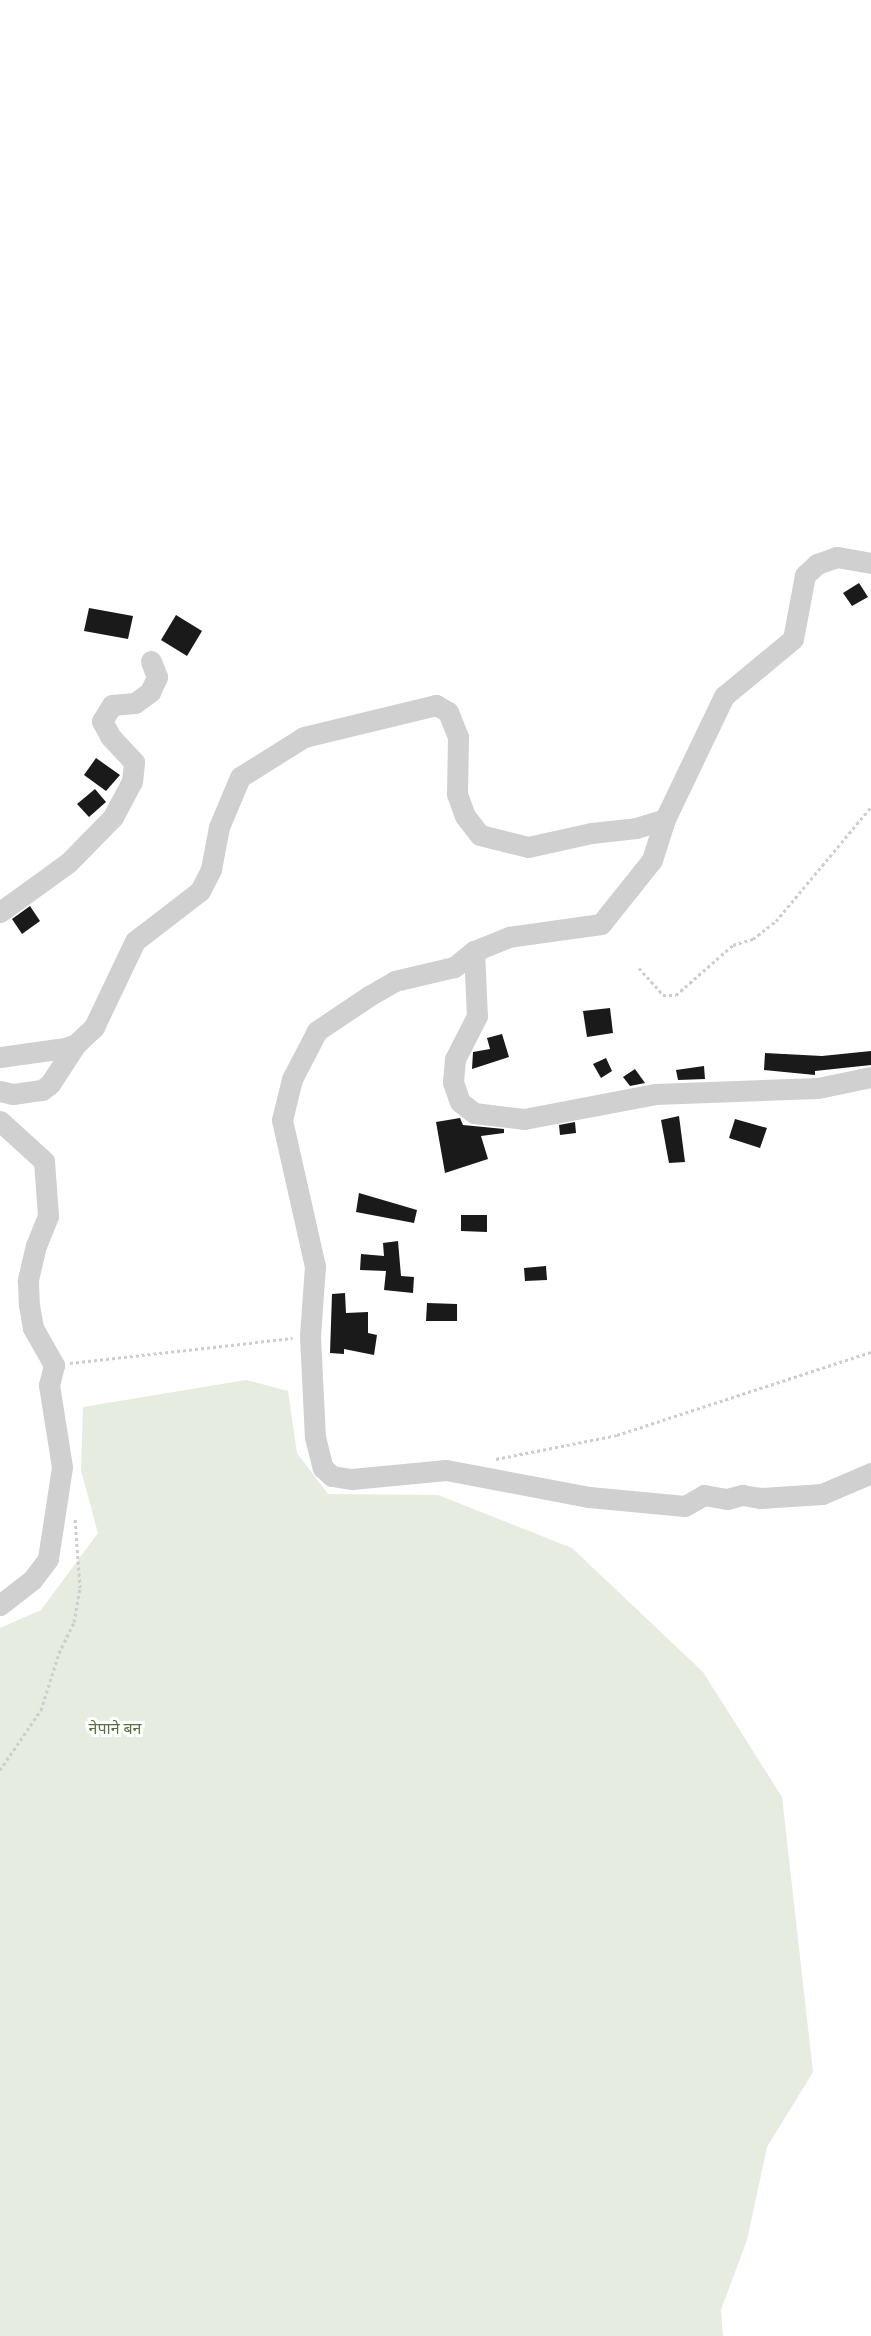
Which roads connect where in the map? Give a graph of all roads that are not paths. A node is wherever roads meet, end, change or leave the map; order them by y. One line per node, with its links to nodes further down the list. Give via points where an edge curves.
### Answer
1 (871, 562): 3 (street, via 837,557 808,571 799,593 793,639 724,696)
2 (151, 661): 4 (street, via 157,677 150,692 135,703 112,705 102,721 134,762 132,782 113,817 69,862)
3 (665, 819): 5 (street, via 652,860 600,924 509,938); 6 (street, via 636,828 528,847 480,835 465,816 457,794 458,737 448,712 436,705 304,737 240,777 219,827 211,869 200,891 135,941 94,1027)
4 (0, 912)
5 (474, 951): 8 (street, via 477,1016 454,1059 453,1082 460,1102 474,1113 524,1119 656,1094 795,1089 849,1084); 11 (street, via 454,967 395,981 317,1031 292,1079 282,1120 315,1266 310,1336 315,1437 323,1468 332,1476 352,1479 446,1470 589,1497 685,1506 704,1496 728,1499 742,1495 760,1498 822,1494)
6 (76, 1044): 7 (street); 9 (street, via 42,1090 14,1095)
7 (0, 1057)
8 (871, 1077)
9 (0, 1091)
10 (0, 1121): 12 (street, via 44,1161 48,1216 28,1281 29,1305 33,1328 54,1365 49,1385 62,1467 48,1560 32,1580)
11 (871, 1473)
12 (0, 1605)

